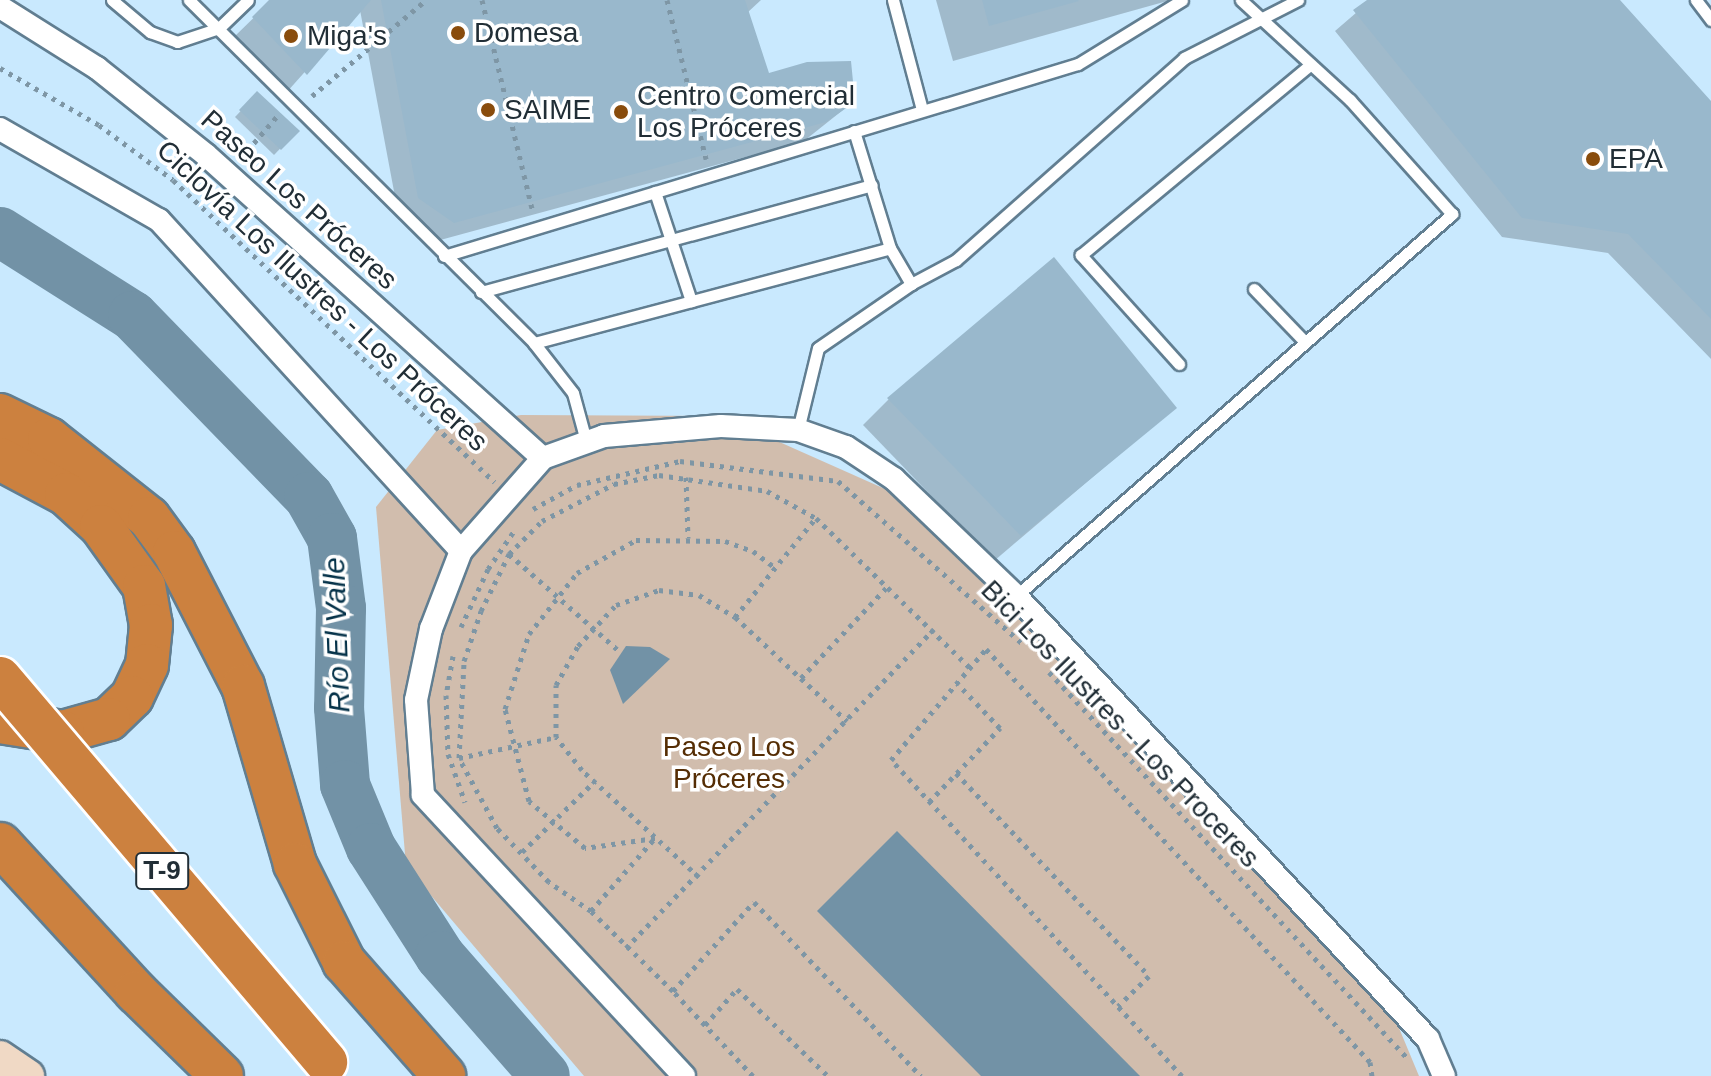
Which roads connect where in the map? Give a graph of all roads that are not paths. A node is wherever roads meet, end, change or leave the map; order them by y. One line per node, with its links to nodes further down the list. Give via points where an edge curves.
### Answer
1 (112, 0): 12 (lane, via 150,32 177,42)
2 (189, 0): 12 (lane)
3 (248, 0): 12 (lane)
4 (893, 0): 14 (lane)
5 (1182, 0): 14 (lane, via 1078,64)
6 (1241, 0): 10 (lane)
7 (1298, 0): 10 (lane)
8 (1696, 0): 11 (lane)
9 (0, 7): 32 (street, Paseo Los Próceres, via 97,68 227,174)
10 (1260, 17): 13 (lane); 22 (lane, via 1184,58 956,260)
11 (1711, 20)
12 (219, 28): 21 (lane)
13 (1310, 65): 26 (lane, via 1359,110 1452,214); 28 (lane, via 1081,255)
14 (922, 110): 16 (lane)
15 (0, 129): 34 (street, via 159,220)
16 (854, 131): 17 (lane); 18 (lane)
17 (872, 185): 19 (lane); 20 (lane)
18 (655, 192): 19 (lane); 21 (lane)
19 (669, 241): 24 (lane); 25 (lane)
20 (890, 248): 22 (lane); 25 (lane)
21 (444, 256): 24 (lane)
22 (911, 284): 30 (lane, via 818,348)
23 (1254, 289): 26 (lane)
24 (481, 292): 27 (lane)
25 (691, 301): 27 (lane)
26 (1305, 342): 35 (lane)
27 (534, 343): 31 (lane, via 573,393)
28 (1179, 364)
29 (0, 415): 45 (highway, via 49,439 149,518 174,552 243,686 295,864 344,962)
30 (798, 430): 31 (street, via 662,428); 35 (street, via 846,447 894,479)
31 (586, 441): 32 (street)
32 (543, 458): 34 (street)
33 (0, 459): 37 (highway, via 66,494 101,526 144,586 151,625 142,675 132,697 109,719 63,732)
34 (461, 551): 46 (street, via 431,629 416,700 423,795)
35 (1016, 596): 47 (street, via 1428,1039)
36 (0, 678): 42 (highway, T-9, bridge)
37 (0, 722)
38 (0, 844): 40 (highway)
39 (0, 888): 40 (highway)
40 (136, 992): 44 (highway)
41 (0, 1057): 43 (main road)
42 (332, 1069)
43 (28, 1076)
44 (222, 1076)
45 (444, 1076)
46 (684, 1076)
47 (1444, 1076)

